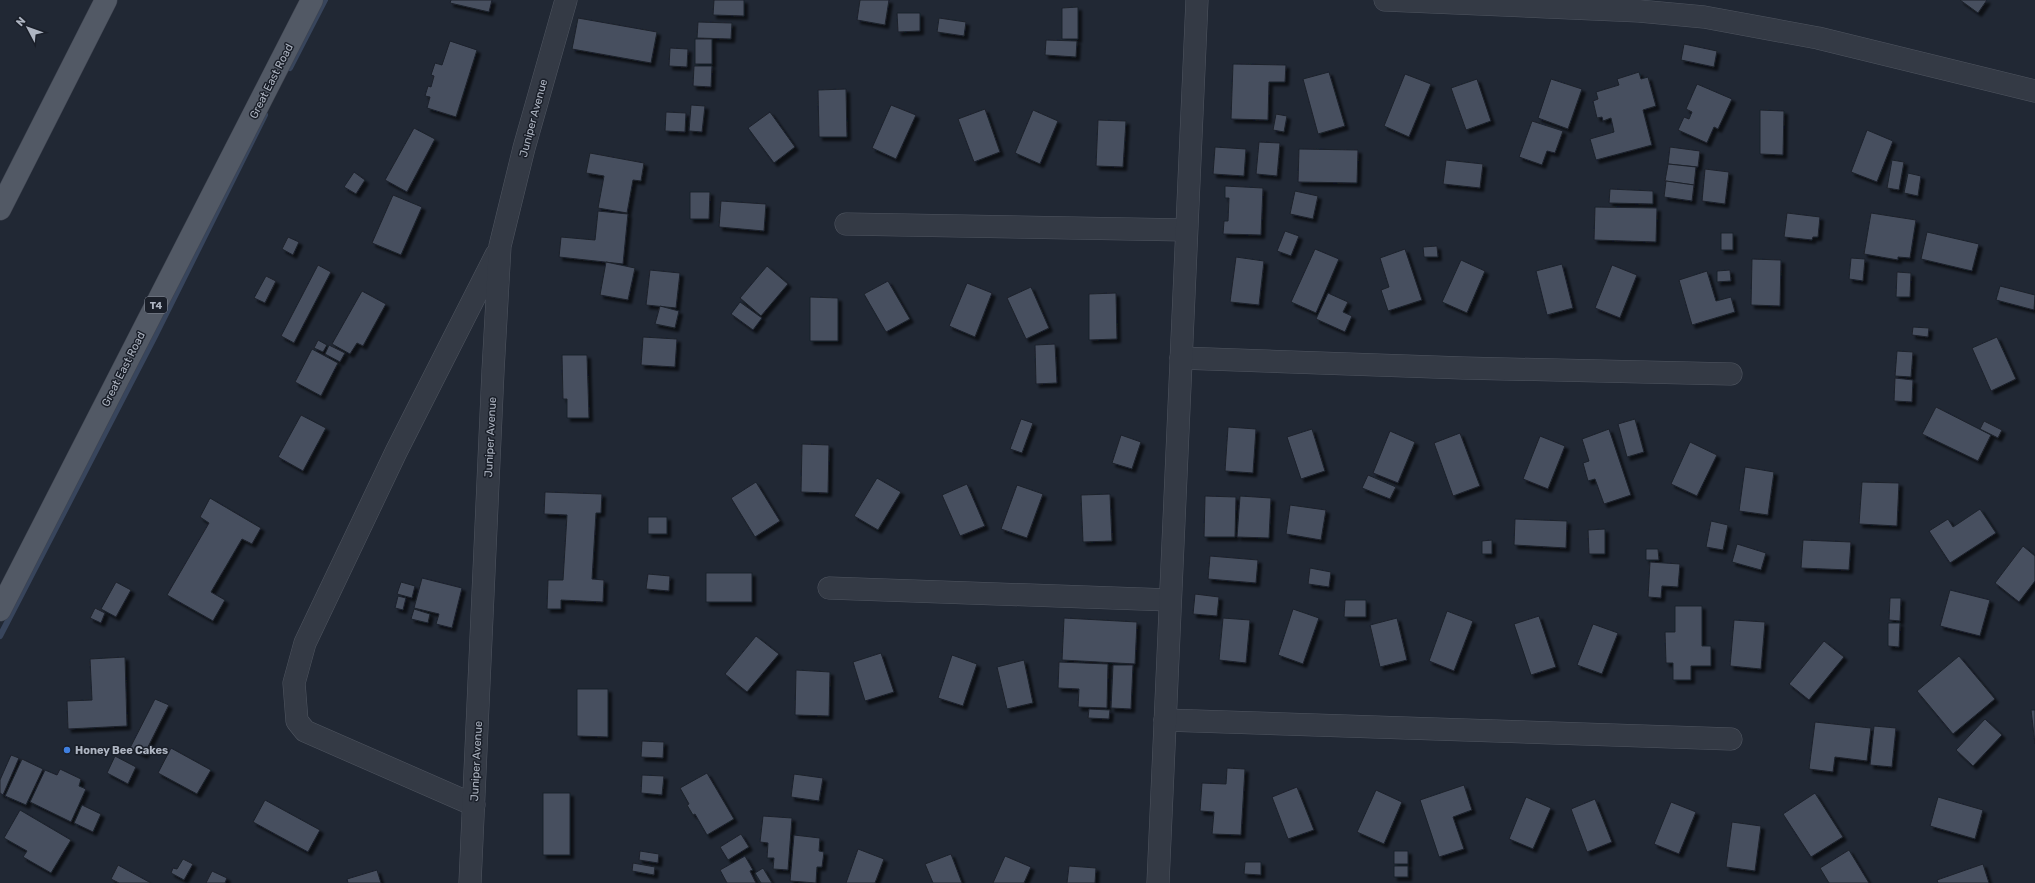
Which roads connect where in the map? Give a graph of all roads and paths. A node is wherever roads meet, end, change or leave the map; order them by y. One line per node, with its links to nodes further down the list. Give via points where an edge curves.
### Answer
1 (106, 0): 7 (main road)
2 (312, 0): 15 (main road, Great East Road / T4)
3 (566, 0): 10 (street, Juniper Avenue, via 524,148)
4 (1197, 0): 9 (street)
5 (1385, 0): 6 (street, via 1639,11 1704,17 1818,38)
6 (2035, 92)
7 (0, 209)
8 (846, 224): 9 (street)
9 (1186, 230): 11 (street)
10 (500, 246): 18 (street, Juniper Avenue); 18 (street, via 382,480 306,643 294,683 297,721 305,731)
11 (1181, 358): 12 (street); 14 (street)
12 (1731, 374)
13 (829, 588): 14 (street)
14 (1169, 600): 16 (street)
15 (0, 610)
16 (1165, 720): 17 (street); 20 (street)
17 (1731, 739)
18 (474, 804): 19 (street, Juniper Avenue)
19 (470, 883)
20 (1158, 883)

